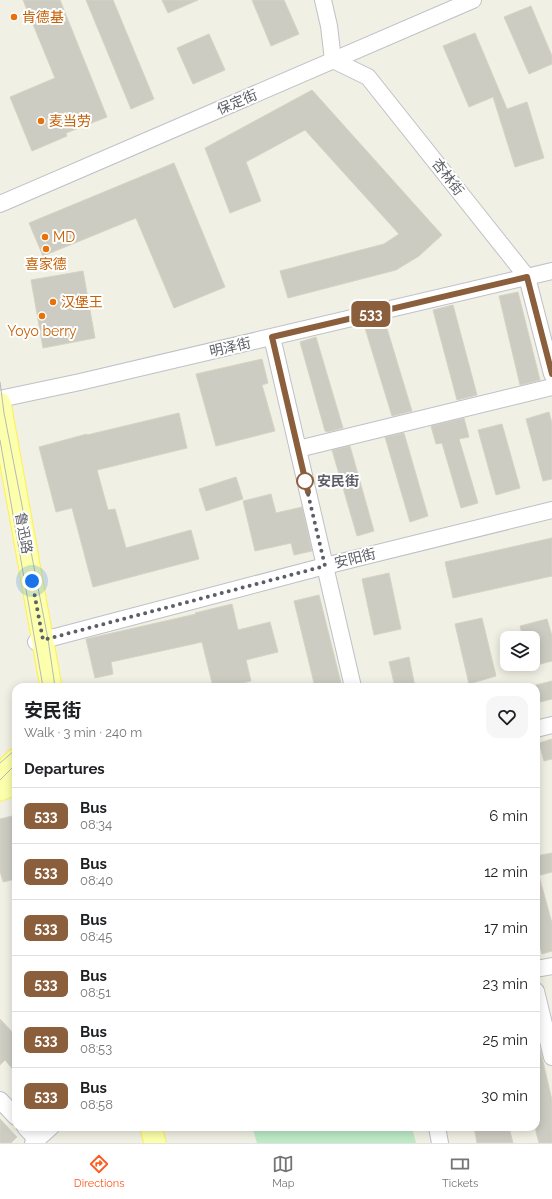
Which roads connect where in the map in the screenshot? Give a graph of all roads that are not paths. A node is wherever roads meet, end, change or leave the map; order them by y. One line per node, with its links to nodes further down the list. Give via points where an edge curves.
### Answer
1 (323, 0): 3 (street)
2 (473, 0): 3 (street, 保定街)
3 (333, 60): 4 (street, 保定街); 6 (street, 杏林街, via 368,77)
4 (0, 204)
5 (552, 271): 6 (street, 明泽街)
6 (527, 277): 7 (street, 明泽街); 8 (street, 杏林街)
7 (272, 337): 10 (street, 明泽街); 12 (street)
8 (552, 374)
9 (552, 387): 12 (street)
10 (0, 399)
11 (0, 403): 15 (main road, 鲁迅路)
12 (298, 449): 14 (street)
13 (552, 510): 14 (street, 安阳街)
14 (325, 566): 15 (street, 安阳街); 17 (street)
15 (39, 641): 16 (main road, 鲁迅路)
16 (50, 683)
17 (352, 683)
18 (552, 725): 19 (street)
19 (540, 728)
20 (12, 763): 21 (main road)
21 (0, 775)
22 (12, 786): 23 (main road)
23 (0, 790)
24 (552, 966): 25 (street)
25 (540, 968)
26 (540, 1008): 27 (street)
27 (552, 1058)
28 (0, 1100): 29 (street)
29 (12, 1114)
30 (28, 1131): 34 (street)
31 (46, 1131): 34 (street)
32 (152, 1131): 35 (main road)
33 (438, 1131): 36 (street)
34 (35, 1141)
35 (155, 1143)
36 (440, 1143)

